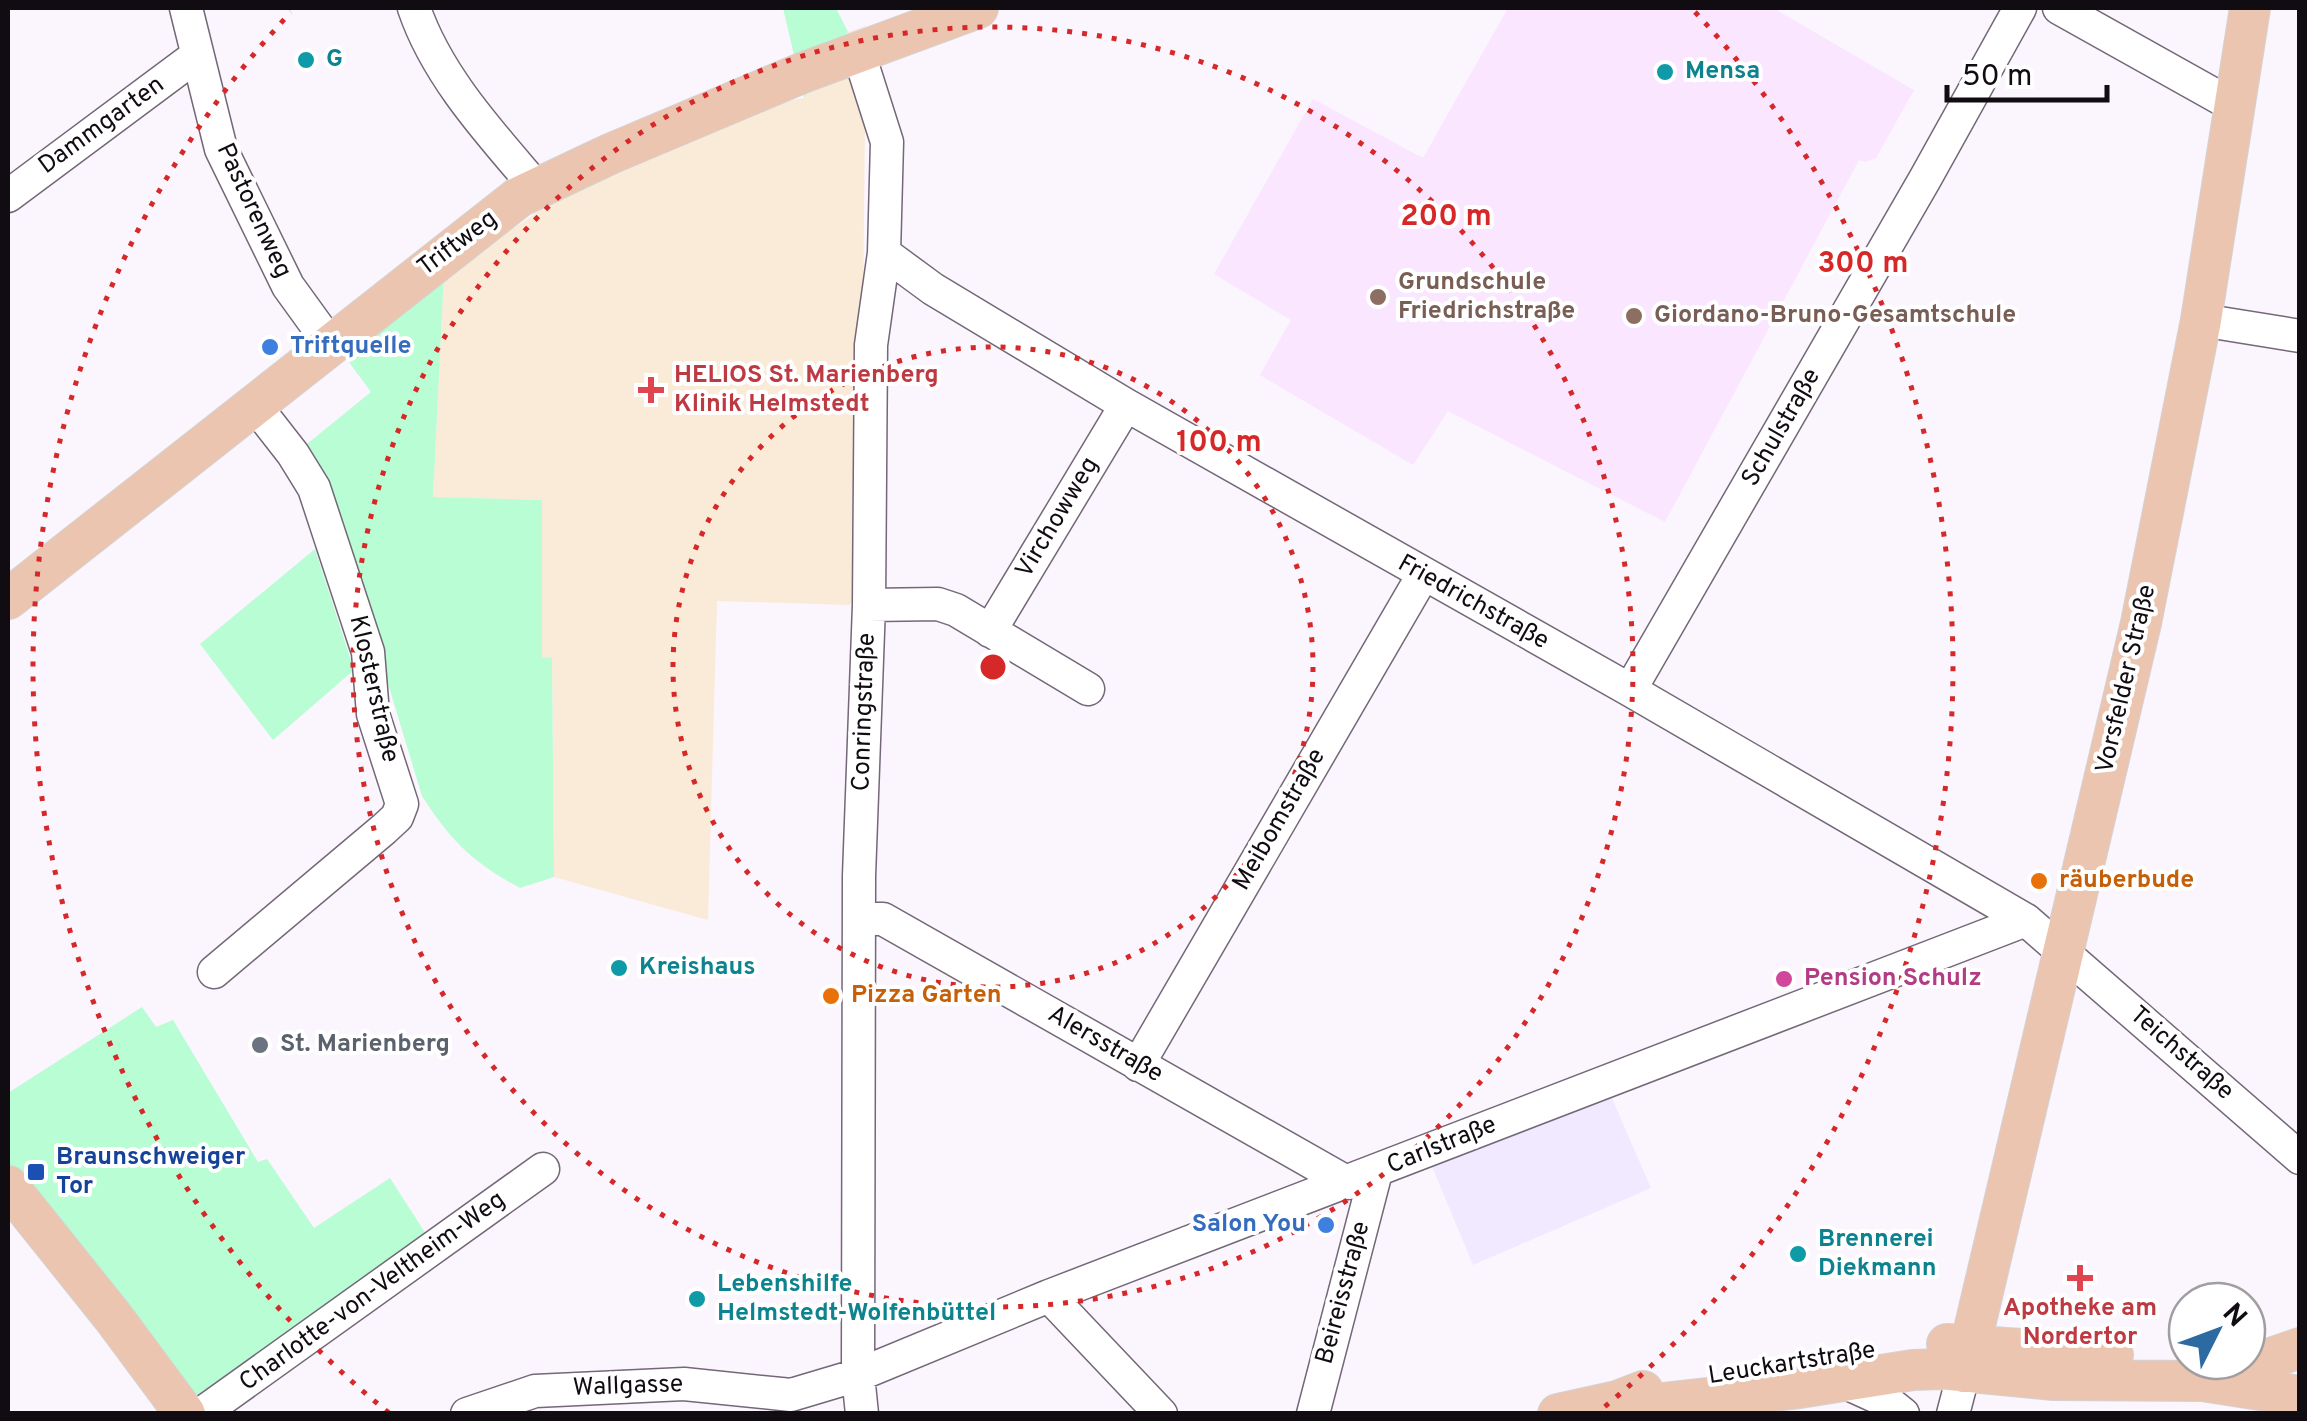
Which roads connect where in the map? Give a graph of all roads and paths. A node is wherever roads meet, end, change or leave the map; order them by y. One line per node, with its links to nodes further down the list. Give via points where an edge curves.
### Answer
1 (186, 8): 8 (street, Pastorenweg)
2 (414, 8): 10 (street, via 442,65)
3 (978, 8): 7 (main road, Triftweg)
4 (2020, 8): 23 (street, Schulstraße)
5 (2059, 8): 9 (street)
6 (2250, 8): 9 (main road, Vorsfelder Straße)
7 (859, 54): 10 (main road, Triftweg); 12 (street, Conringstraße, via 887,142)
8 (196, 56): 11 (street, Dammgarten); 15 (street, Pastorenweg, via 221,149 252,216 288,286)
9 (2236, 107): 13 (main road, Vorsfelder Straße)
10 (536, 187): 15 (main road, Triftweg)
11 (8, 196)
12 (884, 253): 17 (street, Friedrichstraße); 20 (street, Conringstraße, via 870,345)
13 (2201, 320): 14 (street); 26 (main road, Vorsfelder Straße, via 2141,623)
14 (2300, 336)
15 (330, 344): 16 (main road, Triftweg)
16 (254, 404): 19 (main road, Triftweg); 27 (street, Klosterstraße, via 314,488 368,652 373,714 402,804 384,830)
17 (1126, 405): 18 (street, Friedrichstraße); 21 (street, Virchowweg)
18 (1423, 575): 23 (street, Friedrichstraße); 28 (street, Meibomstraße)
19 (8, 599)
20 (869, 605): 21 (street, via 938,604); 24 (street, Conringstraße)
21 (990, 630): 22 (street)
22 (1088, 690)
23 (1630, 690): 25 (street, Friedrichstraße)
24 (859, 920): 28 (street, Alersstraße, via 884,919); 40 (street, Conringstraße)
25 (2026, 920): 26 (street, Friedrichstraße); 31 (street, Carlstraße)
26 (2062, 950): 29 (street, Teichstraße); 37 (main road, Vorsfelder Straße)
27 (214, 972)
28 (1138, 1065): 31 (street, Alersstraße)
29 (2300, 1158)
30 (543, 1169): 46 (street, Charlotte-von-Veltheim-Weg)
31 (1362, 1178): 33 (street, Carlstraße); 50 (street, Beireisstraße)
32 (8, 1186): 45 (main road)
33 (1050, 1296): 40 (street, Carlstraße); 49 (street)
34 (2300, 1348): 36 (main road)
35 (2167, 1356): 37 (main road)
36 (2267, 1357)
37 (1967, 1358): 41 (main road, Leuckartstraße); 42 (main road, via 2078,1380 2178,1379); 43 (main road, Leuckartstraße, via 1846,1353 1650,1388); 53 (street)
38 (2267, 1364): 39 (main road)
39 (2300, 1371)
40 (858, 1375): 44 (street, Carlstraße); 48 (street, Conringstraße)
41 (1844, 1382): 43 (main road, Leuckartstraße, via 1653,1404); 52 (street, Leuckartstraße)
42 (2300, 1396)
43 (1616, 1401): 51 (main road, Leuckartstraße)
44 (794, 1404): 47 (street, Wallgasse, via 684,1384 585,1387 535,1392)
45 (185, 1414)
46 (201, 1414)
47 (467, 1414)
48 (862, 1414)
49 (1161, 1414)
50 (1313, 1414)
51 (1558, 1414)
52 (1903, 1414)
53 (1952, 1414)

